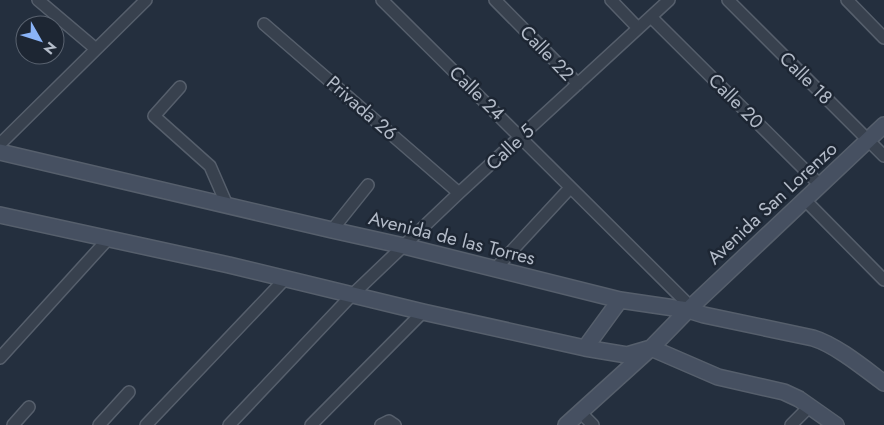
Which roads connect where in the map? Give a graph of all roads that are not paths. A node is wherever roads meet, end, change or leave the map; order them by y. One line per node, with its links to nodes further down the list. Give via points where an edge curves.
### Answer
1 (38, 0): 13 (street)
2 (146, 0): 13 (street)
3 (382, 0): 17 (street, Calle 24)
4 (495, 0): 14 (street, Calle 22)
5 (611, 0): 11 (street)
6 (669, 0): 9 (street, Calle 5)
7 (728, 0): 18 (street, Calle 18)
8 (847, 0): 12 (street)
9 (651, 17): 11 (street, Calle 5); 23 (street, Calle 20)
10 (264, 24): 25 (street, Privada 26)
11 (638, 28): 14 (street, Calle 5)
12 (884, 38)
13 (96, 49): 19 (street)
14 (578, 84): 17 (street, Calle 5)
15 (180, 87): 27 (street, via 154,116 210,166)
16 (884, 125): 18 (main road, Avenida San Lorenzo)
17 (521, 136): 24 (street, Calle 24); 25 (street, Calle 5)
18 (868, 140): 21 (street, Calle 18); 23 (main road, Avenida San Lorenzo)
19 (0, 144)
20 (0, 152): 27 (main road, Avenida de las Torres)
21 (884, 156)
22 (368, 185): 29 (street)
23 (820, 185): 26 (main road, Avenida San Lorenzo)
24 (570, 188): 32 (street); 37 (street, Calle 24)
25 (459, 193): 31 (street, Calle 5)
26 (805, 200): 34 (street); 37 (main road, Avenida San Lorenzo)
27 (227, 205): 29 (main road, Avenida de las Torres)
28 (0, 215): 30 (main road)
29 (332, 230): 31 (main road, Avenida de las Torres)
30 (109, 238): 33 (main road); 41 (street)
31 (404, 246): 32 (main road, Avenida de las Torres); 35 (street, Calle 5)
32 (495, 269): 36 (main road, Avenida de las Torres)
33 (285, 279): 35 (main road); 49 (street)
34 (884, 280)
35 (352, 295): 38 (main road); 50 (street, Calle 5)
36 (620, 300): 37 (main road, Avenida de las Torres); 39 (main road)
37 (690, 308): 40 (main road, Avenida San Lorenzo); 42 (main road, Avenida de las Torres, via 704,315 824,341)
38 (423, 312): 39 (main road); 51 (street)
39 (585, 348): 40 (main road, via 627,355)
40 (651, 348): 44 (main road, via 718,377 784,392); 46 (main road, Avenida San Lorenzo)
41 (0, 358)
42 (884, 383)
43 (129, 392): 48 (street)
44 (809, 406): 56 (street); 57 (main road)
45 (29, 407): 47 (street)
46 (580, 412): 54 (main road, Avenida San Lorenzo); 55 (street)
47 (13, 425)
48 (99, 425)
49 (146, 425)
50 (229, 425)
51 (311, 425)
52 (381, 425): 53 (street, via 389,421)
53 (395, 425)
54 (566, 425)
55 (593, 425)
56 (790, 425)
57 (836, 425)

